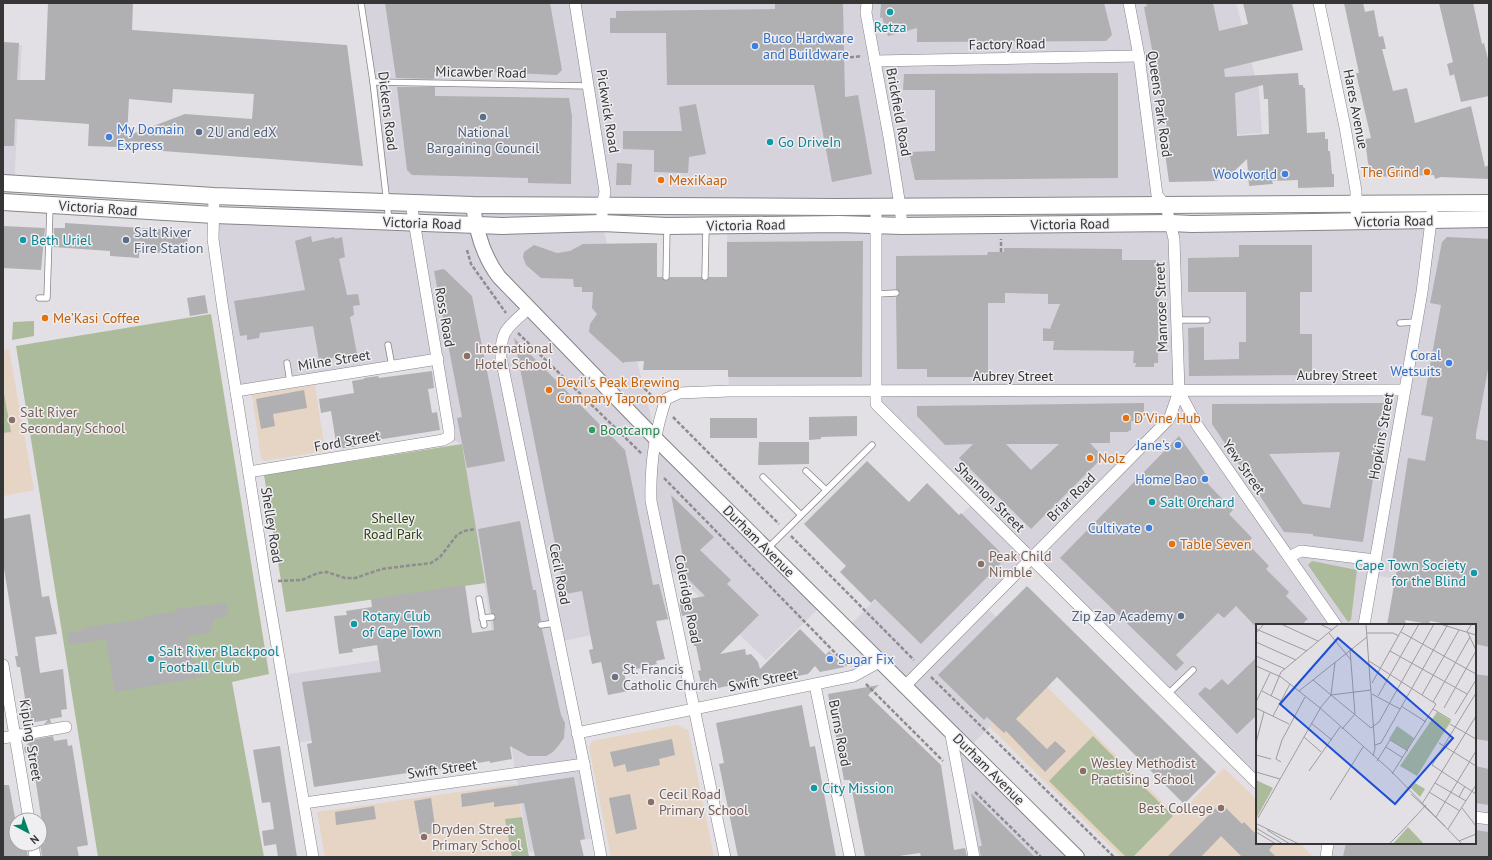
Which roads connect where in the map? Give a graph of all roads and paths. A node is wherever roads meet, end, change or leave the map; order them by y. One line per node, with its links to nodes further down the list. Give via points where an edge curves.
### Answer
1 (361, 3): 9 (lane, Dickens Road)
2 (575, 3): 10 (street, Pickwick Road)
3 (867, 3): 8 (street, Brickfield Road, via 866,13)
4 (1128, 3): 6 (street, Queens Park Road)
5 (1319, 3): 21 (street, Hares Avenue, via 1345,127)
6 (1139, 56): 8 (street, Factory Road); 24 (street, Queens Park Road, via 1157,195)
7 (844, 58): 8 (path)
8 (875, 58): 23 (street, Brickfield Road)
9 (373, 82): 10 (lane, Micawber Road); 15 (lane, Dickens Road)
10 (589, 86): 22 (street, Pickwick Road, via 605,192)
11 (3, 182): 13 (main road, Victoria Road)
12 (214, 196): 13 (main road, Victoria Road); 25 (main road, Victoria Road); 27 (street, Shelley Road)
13 (78, 197): 19 (main road, Victoria Road); 27 (main road, Victoria Road)
14 (3, 202): 19 (main road, Victoria Road)
15 (387, 202): 16 (main road, Victoria Road); 25 (main road, Victoria Road); 31 (lane, Dickens Road)
16 (411, 203): 20 (main road, Victoria Road); 32 (street, Ross Road)
17 (1489, 203): 18 (main road, Victoria Road)
18 (1432, 204): 21 (main road, Victoria Road); 29 (street, Hopkins Street)
19 (50, 205): 47 (lane, via 48,298)
20 (474, 205): 22 (main road, Victoria Road); 35 (street, Durham Avenue)
21 (1356, 205): 24 (main road, Victoria Road); 30 (street, Hares Avenue)
22 (602, 206): 26 (main road, Victoria Road); 33 (street, Pickwick Road)
23 (900, 206): 24 (main road, Victoria Road); 26 (main road, Victoria Road); 39 (street, Brickfield Road)
24 (1166, 206): 34 (street, Queens Park Road)
25 (270, 207): 27 (main road, Victoria Road); 31 (main road, Victoria Road)
26 (876, 207): 36 (street, Shannon Street)
27 (214, 215): 61 (street, Shelley Road, via 213,239)
28 (1489, 219): 29 (main road, Victoria Road)
29 (1433, 220): 30 (main road, Victoria Road); 51 (street, Hopkins Street)
30 (1356, 221): 34 (main road, Victoria Road)
31 (389, 222): 32 (main road, Victoria Road)
32 (413, 223): 35 (main road, Victoria Road); 55 (street, Ross Road)
33 (602, 223): 35 (main road, Victoria Road); 37 (main road, Victoria Road)
34 (1171, 223): 39 (main road, Victoria Road); 49 (street, Manrose Street, via 1174,238)
35 (476, 225): 48 (street, Durham Avenue, via 490,265 498,277)
36 (876, 225): 38 (main road, Victoria Road); 39 (main road, Victoria Road); 46 (street, Shannon Street)
37 (667, 226): 38 (main road, Victoria Road); 43 (lane)
38 (706, 226): 44 (lane)
39 (902, 226)
40 (1001, 238): 42 (path)
41 (467, 250): 53 (path, via 471,264 484,285 502,305)
42 (1001, 252)
43 (666, 277)
44 (705, 277)
45 (896, 293): 46 (lane)
46 (876, 294): 63 (street, Shannon Street)
47 (39, 298)
48 (529, 308): 53 (street, Cecil Road); 66 (street, Durham Avenue)
49 (1177, 320): 50 (lane); 62 (street, Manrose Street)
50 (1207, 320)
51 (1416, 322): 52 (lane); 60 (street, Hopkins Street)
52 (1400, 323)
53 (512, 324): 68 (path, via 518,333); 84 (street, Cecil Road, via 500,341 501,358)
54 (388, 345): 57 (lane)
55 (438, 359): 57 (street, Milne Street); 65 (street, Ross Road)
56 (287, 363): 59 (lane)
57 (392, 366): 59 (street, Milne Street)
58 (636, 380): 64 (path)
59 (290, 382): 61 (street, Milne Street)
60 (1404, 390): 62 (street, Aubrey Street); 79 (street, Hopkins Street)
61 (236, 391): 70 (street, Shelley Road)
62 (1179, 391): 63 (street, Aubrey Street); 77 (street, Yew Street, via 1197,425); 78 (street, Briar Road, via 1167,421)
63 (875, 392): 64 (street, Aubrey Street, via 679,393 666,399); 78 (street, Shannon Street, via 876,404)
64 (663, 408): 66 (street, Aubrey Street); 75 (path)
65 (449, 437): 70 (street, Ford Street)
66 (657, 440): 68 (street, Coleridge Road); 76 (street, Durham Avenue)
67 (872, 445): 72 (lane)
68 (652, 466): 93 (path); 97 (street, Coleridge Road, via 651,501)
69 (806, 471): 72 (lane)
70 (249, 472): 80 (street, Shelley Road)
71 (763, 477): 73 (lane)
72 (826, 490): 73 (lane)
73 (801, 515): 75 (lane)
74 (475, 529): 80 (path, via 458,535 440,557 431,563 382,569 355,578 345,578 327,572 302,580)
75 (786, 531): 76 (lane); 91 (path)
76 (767, 549): 89 (street, Durham Avenue)
77 (1289, 557): 79 (street, via 1301,551); 85 (street, Yew Street)
78 (1031, 559): 91 (street, Briar Road); 96 (street, Shannon Street)
79 (1375, 560): 86 (street, Hopkins Street)
80 (266, 582): 106 (street, Shelley Road)
81 (479, 599): 83 (lane)
82 (492, 617): 83 (lane)
83 (482, 618): 87 (lane)
84 (555, 623): 88 (lane); 100 (street, Cecil Road)
85 (1335, 624)
86 (1364, 624)
87 (484, 625)
88 (541, 625)
89 (880, 661): 93 (street, Swift Street); 95 (street, Durham Avenue)
90 (3, 665): 101 (street, Kipling Street)
91 (922, 668): 95 (street, Briar Road); 117 (path)
92 (1193, 670): 96 (lane)
93 (857, 675): 94 (street, Swift Street); 104 (path)
94 (815, 685): 97 (street, Swift Street); 113 (street, Burns Road)
95 (906, 685): 99 (street, Durham Avenue)
96 (1168, 694): 105 (street, Shannon Street)
97 (694, 709): 100 (street, Swift Street); 112 (street, Coleridge Road)
98 (66, 727): 101 (street)
99 (950, 730): 104 (street); 116 (street, Durham Avenue)
100 (577, 733): 103 (street, Cecil Road)
101 (15, 736): 102 (street); 107 (street, Kipling Street)
102 (3, 738)
103 (584, 764): 106 (street, Swift Street); 111 (street, Cecil Road)
104 (959, 776): 114 (street); 115 (path)
105 (1256, 781)
106 (304, 803): 110 (street, Shelley Road)
107 (28, 812)
108 (1476, 817): 109 (street)
109 (1489, 819)
110 (313, 857)
111 (600, 857)
112 (725, 857)
113 (850, 857)
114 (974, 857)
115 (1041, 857)
116 (1077, 857)
117 (1114, 857)

